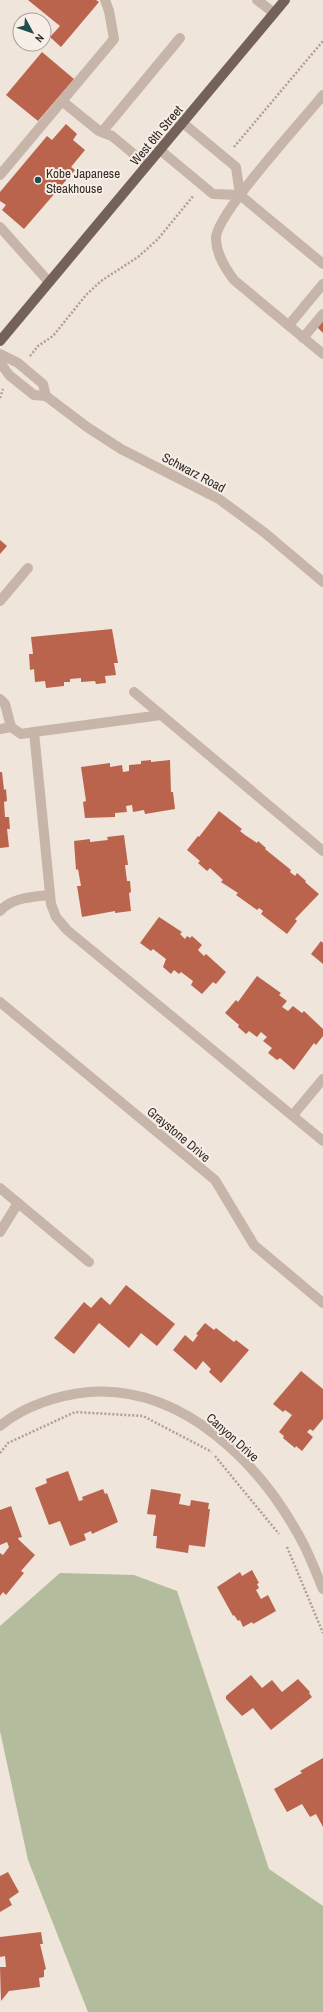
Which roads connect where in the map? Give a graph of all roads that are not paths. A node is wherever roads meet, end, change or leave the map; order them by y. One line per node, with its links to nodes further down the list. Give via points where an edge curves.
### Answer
1 (105, 0): 7 (street, via 114,39)
2 (258, 0): 4 (street)
3 (285, 0): 4 (main road, West 6th Street)
4 (274, 13): 8 (main road, West 6th Street)
5 (180, 38): 9 (street)
6 (323, 96): 13 (street)
7 (62, 101): 9 (street); 12 (street)
8 (183, 123): 10 (main road, West 6th Street); 13 (street, via 236,166)
9 (102, 132): 11 (street, via 112,136)
10 (160, 150): 11 (main road, West 6th Street); 13 (street, via 213,194)
11 (147, 165): 16 (main road, West 6th Street)
12 (0, 175)
13 (240, 194): 15 (street); 19 (street, via 216,237 222,261 234,280)
14 (0, 227): 16 (street)
15 (323, 264)
16 (49, 282): 21 (main road, West 6th Street)
17 (323, 284): 19 (street)
18 (323, 314): 20 (street)
19 (289, 325): 20 (street)
20 (303, 338): 23 (street)
21 (0, 341)
22 (0, 354): 25 (street, Schwarz Road, via 18,363 43,384)
23 (323, 354)
24 (0, 362): 25 (street, Schwarz Road, via 9,375 34,395)
25 (46, 396): 27 (street, Schwarz Road, via 121,449 220,499 266,533)
26 (28, 568): 28 (street)
27 (323, 582)
28 (0, 601)
29 (134, 692): 31 (street)
30 (0, 699): 32 (street, via 5,704)
31 (162, 715): 34 (street); 35 (street)
32 (11, 727): 33 (street); 34 (street, via 21,734)
33 (0, 729)
34 (34, 732): 36 (street)
35 (323, 851)
36 (50, 895): 37 (street, via 21,899); 40 (street, via 56,917 68,930)
37 (0, 911)
38 (0, 1002): 46 (street, Graystone Drive, via 214,1180 254,1245)
39 (323, 1079): 40 (street)
40 (293, 1115): 41 (street)
41 (323, 1141)
42 (0, 1188): 43 (street)
43 (18, 1203): 44 (street); 45 (street)
44 (0, 1232)
45 (89, 1262)
46 (323, 1303)
47 (0, 1426): 48 (street, Canyon Drive, via 20,1413 47,1401 102,1391 131,1394 178,1409 203,1425 242,1459 268,1488 305,1546)
48 (323, 1590)

